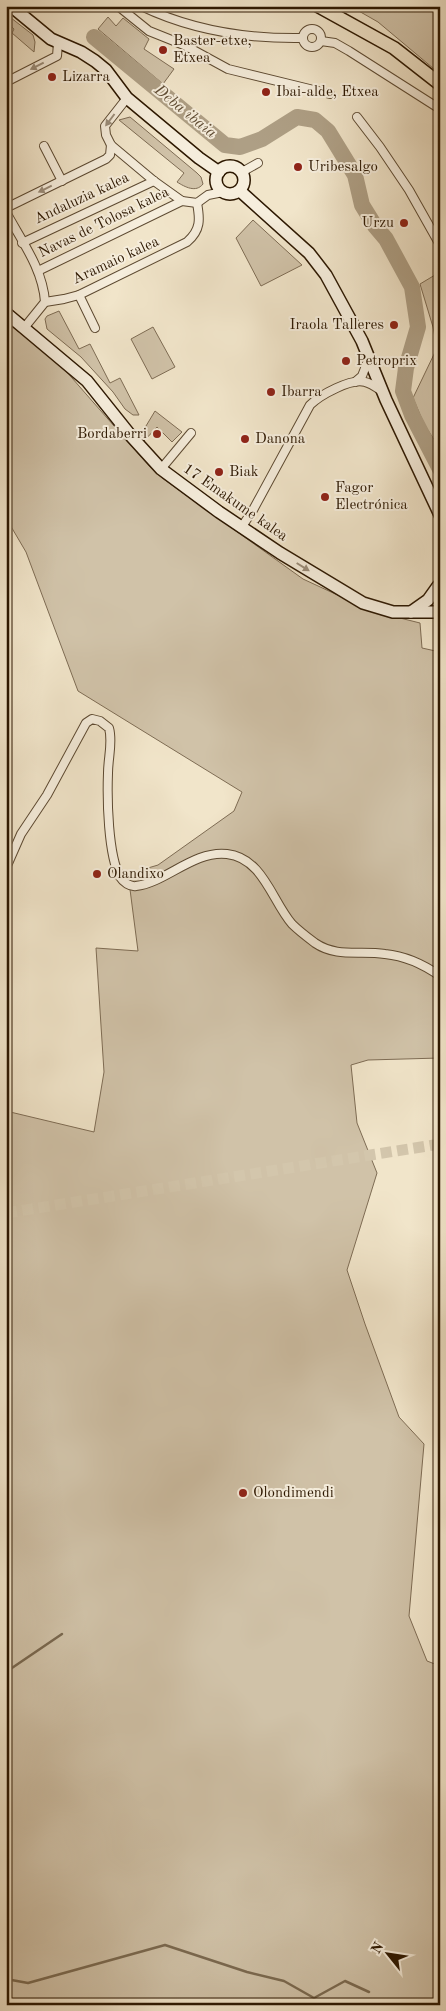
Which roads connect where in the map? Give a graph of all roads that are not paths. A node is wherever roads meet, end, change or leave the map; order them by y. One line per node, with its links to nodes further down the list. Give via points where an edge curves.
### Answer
1 (12, 6): 7 (street)
2 (118, 6): 10 (street, via 149,31 184,45 228,69)
3 (142, 6): 5 (street, via 181,23 217,31)
4 (318, 6): 9 (main road, via 394,48)
5 (303, 38): 6 (street, via 310,47 318,45); 6 (street, via 308,30 314,29 319,32)
6 (321, 40): 12 (street, via 350,51)
7 (58, 43): 8 (street, one-way to 8, via 57,56); 11 (street, via 95,61)
8 (6, 82)
9 (440, 84)
10 (330, 94)
11 (127, 98): 14 (street, one-way to 14, via 105,126); 17 (street)
12 (440, 109)
13 (357, 117): 28 (street, via 409,190)
14 (110, 144): 19 (street, via 110,155 106,159); 20 (street)
15 (44, 146): 19 (street)
16 (258, 163): 18 (street)
17 (219, 172): 18 (street, via 230,166); 22 (street, via 216,180)
18 (242, 172): 21 (street, via 244,180)
19 (62, 180): 25 (street, one-way to 25)
20 (154, 181): 23 (street); 27 (street, Andaluzia kalea)
21 (240, 190): 22 (street, via 232,194); 35 (street, via 309,253 326,275)
22 (223, 192): 24 (street)
23 (182, 201): 24 (street); 29 (street, Navas de Tolosa kalea)
24 (196, 202): 30 (street, Aramaio kalea, via 200,223 195,235)
25 (6, 208)
26 (6, 212): 27 (street)
27 (22, 243): 29 (street)
28 (440, 245)
29 (38, 271): 31 (street)
30 (78, 295): 31 (street, Aramaio kalea); 34 (street)
31 (45, 302): 33 (street)
32 (6, 313): 33 (street, 17 Emakume kalea)
33 (24, 328): 39 (street, 17 Emakume kalea, via 87,381)
34 (95, 328)
35 (369, 358): 36 (street, via 362,376); 37 (street)
36 (355, 382): 37 (street, via 364,381); 41 (street, via 323,395 310,405)
37 (383, 392): 40 (street)
38 (191, 434): 39 (street)
39 (162, 469): 41 (street, 17 Emakume kalea, via 230,520)
40 (440, 514)
41 (243, 526): 43 (street, 17 Emakume kalea, one-way to 43, via 364,603 393,612)
42 (439, 586): 43 (street, via 428,600)
43 (410, 612): 44 (street, 17 Emakume kalea)
44 (440, 612)
45 (6, 868): 46 (street, via 21,834 47,795 86,723 92,719 109,728 111,735 110,831 115,860 125,882 134,886 143,884 210,855 234,856 250,864 291,923 322,947 339,953 402,957 420,962)
46 (440, 976)

